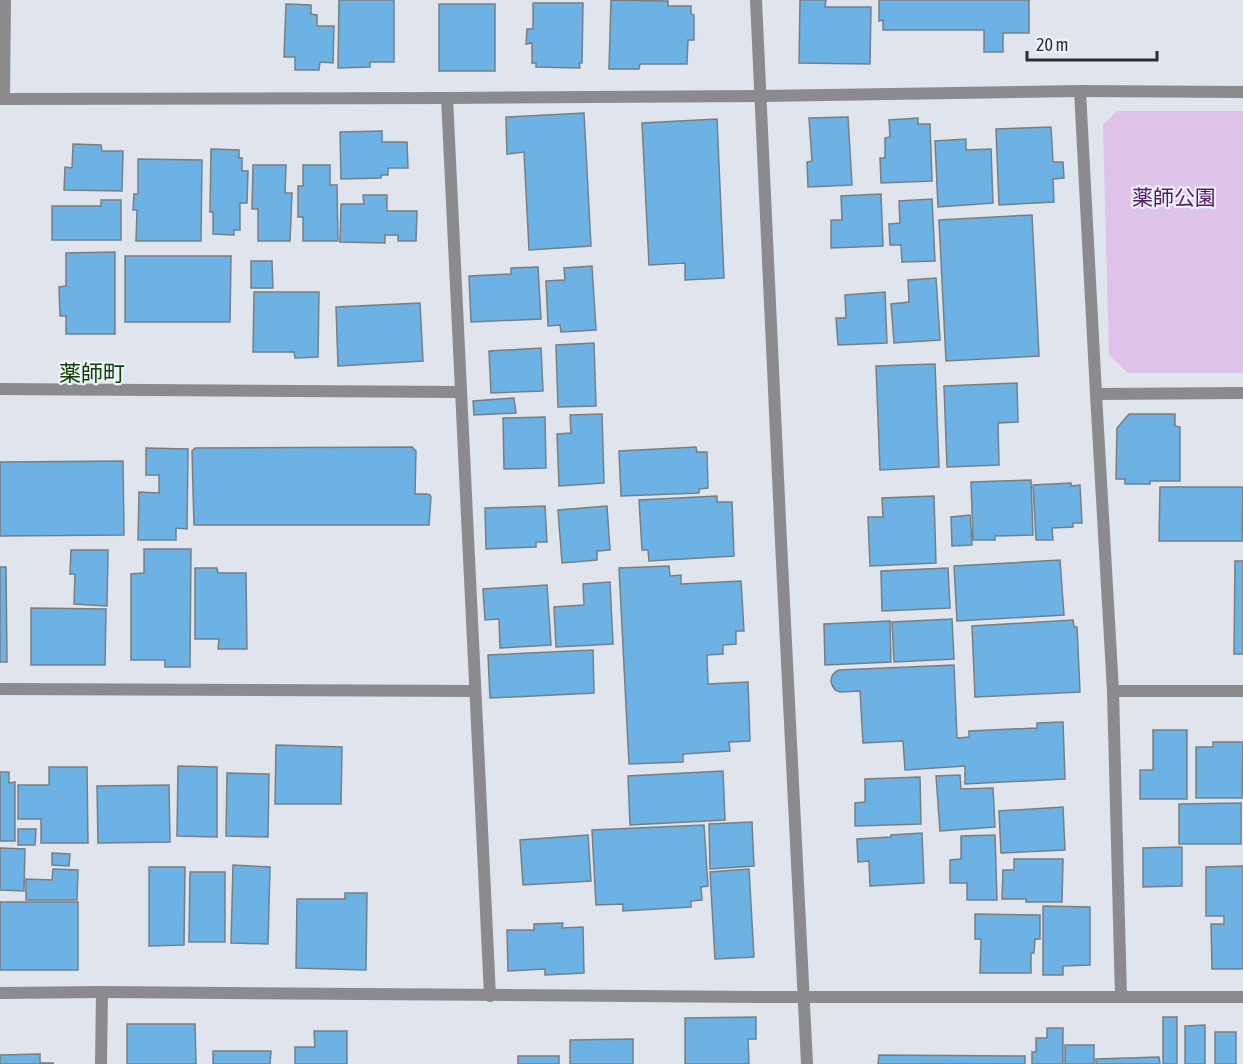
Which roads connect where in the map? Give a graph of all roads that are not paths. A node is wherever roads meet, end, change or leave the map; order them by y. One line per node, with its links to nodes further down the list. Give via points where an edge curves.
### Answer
1 (4, 0): 7 (street)
2 (756, 0): 5 (street)
3 (1080, 91): 4 (street); 5 (street); 11 (street)
4 (1243, 92)
5 (761, 96): 6 (street); 19 (street)
6 (447, 98): 7 (street); 9 (street)
7 (2, 99)
8 (0, 389): 9 (street)
9 (459, 392): 13 (street)
10 (1243, 393): 11 (street)
11 (1096, 394): 14 (street)
12 (0, 689): 13 (street)
13 (476, 691): 18 (street)
14 (1113, 691): 15 (street); 20 (street)
15 (1243, 691)
16 (102, 992): 17 (street); 18 (street); 22 (street)
17 (0, 993)
18 (490, 996): 19 (street)
19 (804, 997): 20 (street); 23 (street)
20 (1121, 997): 21 (street)
21 (1243, 997)
22 (101, 1064)
23 (807, 1064)

